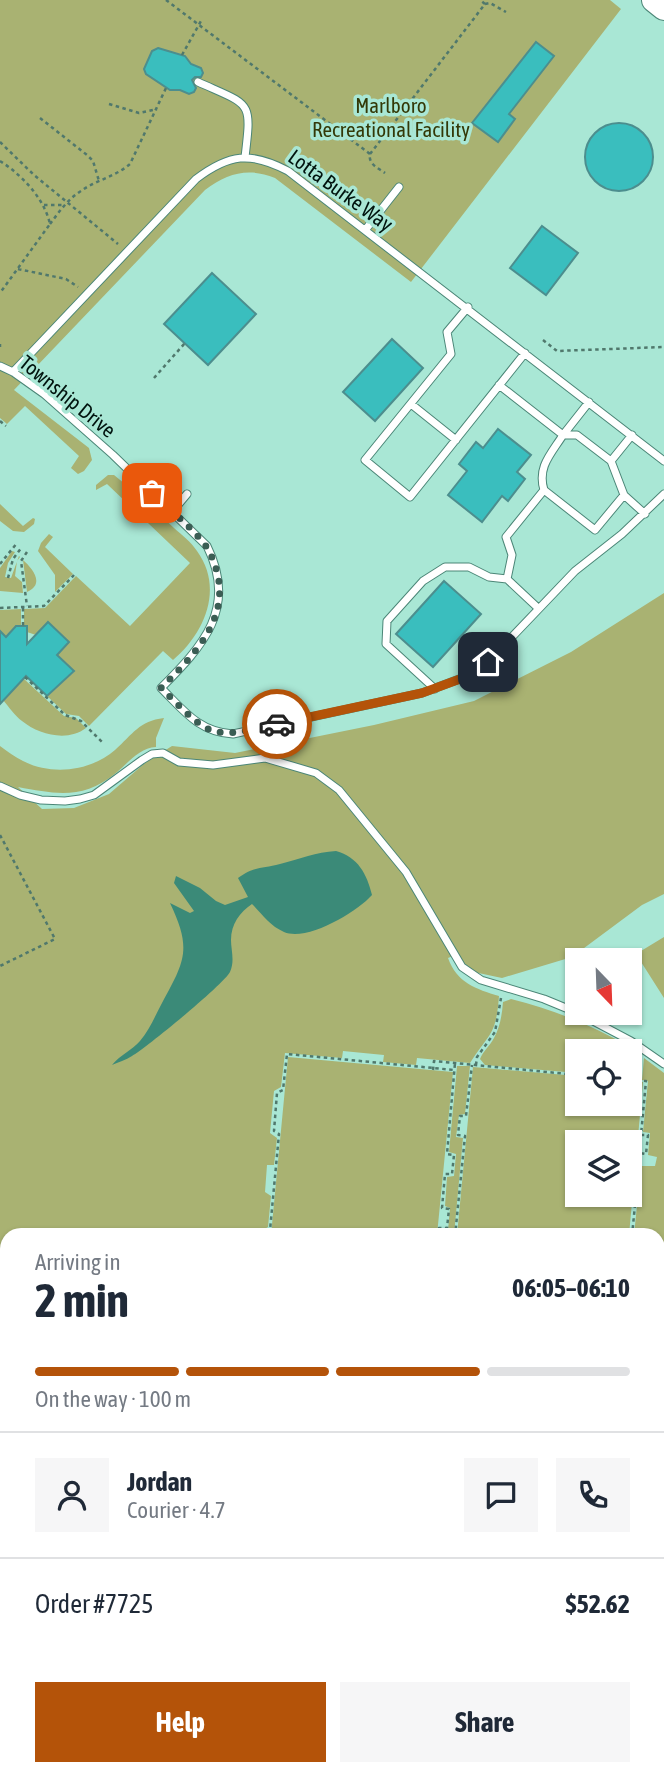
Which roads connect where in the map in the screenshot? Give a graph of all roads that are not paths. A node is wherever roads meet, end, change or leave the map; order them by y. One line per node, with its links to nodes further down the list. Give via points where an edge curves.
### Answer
1 (654, 0): 2 (highway)
2 (664, 8)
3 (198, 82): 4 (lane, via 246,107 250,125)
4 (245, 157): 6 (lane, Lotta Burke Way, via 288,171); 10 (lane, via 214,166 196,179)
5 (399, 187): 6 (lane)
6 (366, 229): 7 (lane, Lotta Burke Way)
7 (468, 307): 8 (lane, Lotta Burke Way); 13 (lane, via 447,332 451,354)
8 (525, 353): 11 (lane); 12 (lane, Lotta Burke Way)
9 (0, 366): 10 (lane, Township Drive)
10 (13, 372): 23 (lane, Township Drive, via 44,394)
11 (499, 385): 14 (lane); 16 (lane)
12 (589, 402): 14 (lane); 15 (lane, Lotta Burke Way)
13 (411, 404): 16 (lane); 16 (lane, via 365,460 410,498)
14 (563, 435): 17 (lane, via 577,435); 19 (lane, via 544,463)
15 (632, 435): 17 (lane); 18 (lane, Lotta Burke Way)
16 (456, 440)
17 (611, 461): 21 (lane)
18 (664, 461)
19 (544, 490): 21 (lane, via 595,530); 25 (lane, via 506,537 512,555)
20 (187, 494): 23 (lane)
21 (624, 495): 24 (lane)
22 (664, 495): 24 (lane)
23 (172, 512): 27 (lane, Township Drive, via 206,547 219,580 217,612 205,637 161,688 193,720 217,733 233,734)
24 (645, 514): 26 (lane)
25 (507, 579): 26 (lane); 27 (lane, via 489,577 469,567 445,567 424,581 387,621 386,644)
26 (538, 608): 27 (lane, via 476,672)
27 (435, 688)
28 (0, 786): 29 (lane, via 41,800 80,799 101,791 152,754 213,765 265,758 316,773 339,790 398,861 463,967 481,980)
29 (565, 1008)
30 (602, 1026): 31 (lane)
31 (664, 1064)

